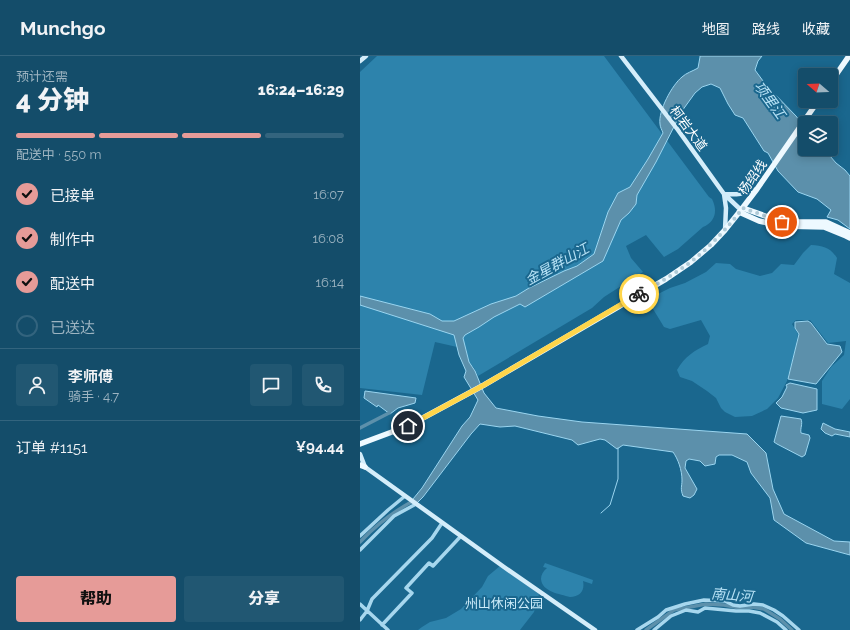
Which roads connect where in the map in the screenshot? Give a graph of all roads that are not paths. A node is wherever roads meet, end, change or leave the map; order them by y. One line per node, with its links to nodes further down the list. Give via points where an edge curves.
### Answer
1 (366, 56): 4 (street)
2 (621, 56): 8 (street, 柯岩大道)
3 (849, 56): 5 (main road)
4 (360, 61)
5 (838, 72)
6 (813, 108): 7 (main road, 杨绍线)
7 (757, 189): 8 (street, via 736,195); 9 (main road, 杨绍线)
8 (724, 194): 9 (street, 柯岩大道); 10 (street)
9 (741, 210): 10 (main road, 杨绍线); 11 (main road, 柯岩大道, via 782,222 826,222); 12 (main road, 柯岩大道, via 759,221 782,226 824,227)
10 (725, 230): 13 (main road, 杨绍线, via 691,262 666,279 484,385 408,426)
11 (850, 233)
12 (850, 238)
13 (360, 444)
14 (360, 454): 15 (street)
15 (362, 466): 16 (street)
16 (405, 496): 17 (street); 19 (street)
17 (416, 504): 18 (street); 21 (street, via 394,516)
18 (442, 523): 20 (street); 26 (street, via 432,538 372,599)
19 (360, 536)
20 (461, 536): 29 (street, via 433,566 429,563 406,588 412,594); 31 (street)
21 (360, 550)
22 (360, 604): 26 (street)
23 (685, 604): 24 (street, via 704,600 726,601 740,606); 25 (street); 32 (street, via 666,610)
24 (763, 605): 27 (street); 35 (street, via 774,610)
25 (686, 610): 27 (street, via 698,612 705,608); 33 (street, via 671,616)
26 (367, 611): 28 (street); 29 (street)
27 (760, 613): 34 (street)
28 (360, 620)
29 (382, 625): 30 (street)
30 (388, 630)
31 (595, 630)
32 (637, 630)
33 (654, 630)
34 (786, 630)
35 (799, 630)

